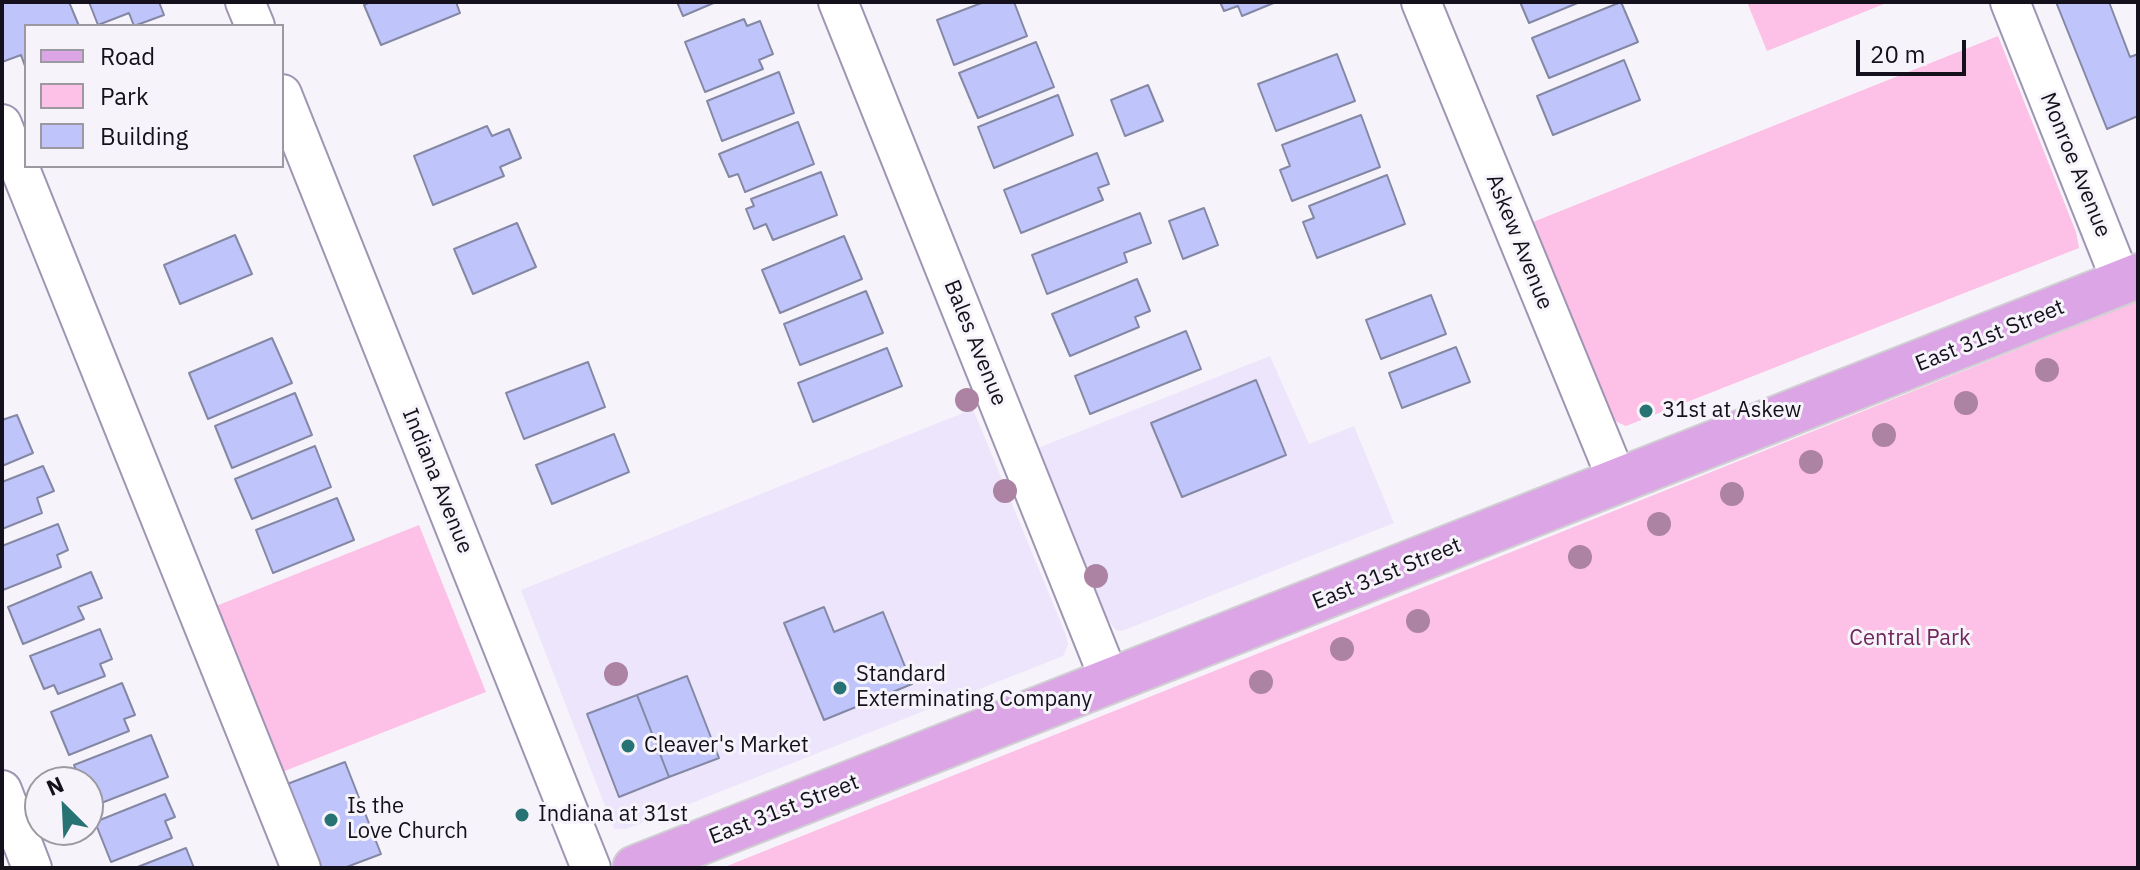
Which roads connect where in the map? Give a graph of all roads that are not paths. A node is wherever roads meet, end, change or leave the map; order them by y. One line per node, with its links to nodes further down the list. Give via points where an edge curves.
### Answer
1 (245, 2): 5 (street)
2 (838, 2): 10 (street, Bales Avenue)
3 (1421, 2): 9 (street, Askew Avenue)
4 (2010, 2): 8 (street, Monroe Avenue)
5 (254, 24)
6 (284, 99): 14 (street, Indiana Avenue)
7 (2, 124): 13 (street)
8 (2130, 280): 9 (main road, East 31st Street)
9 (1618, 482): 10 (main road, East 31st Street)
10 (1111, 683): 15 (main road, East 31st Street)
11 (2, 790): 12 (street)
12 (32, 868)
13 (301, 868)
14 (591, 868)
15 (635, 868)

